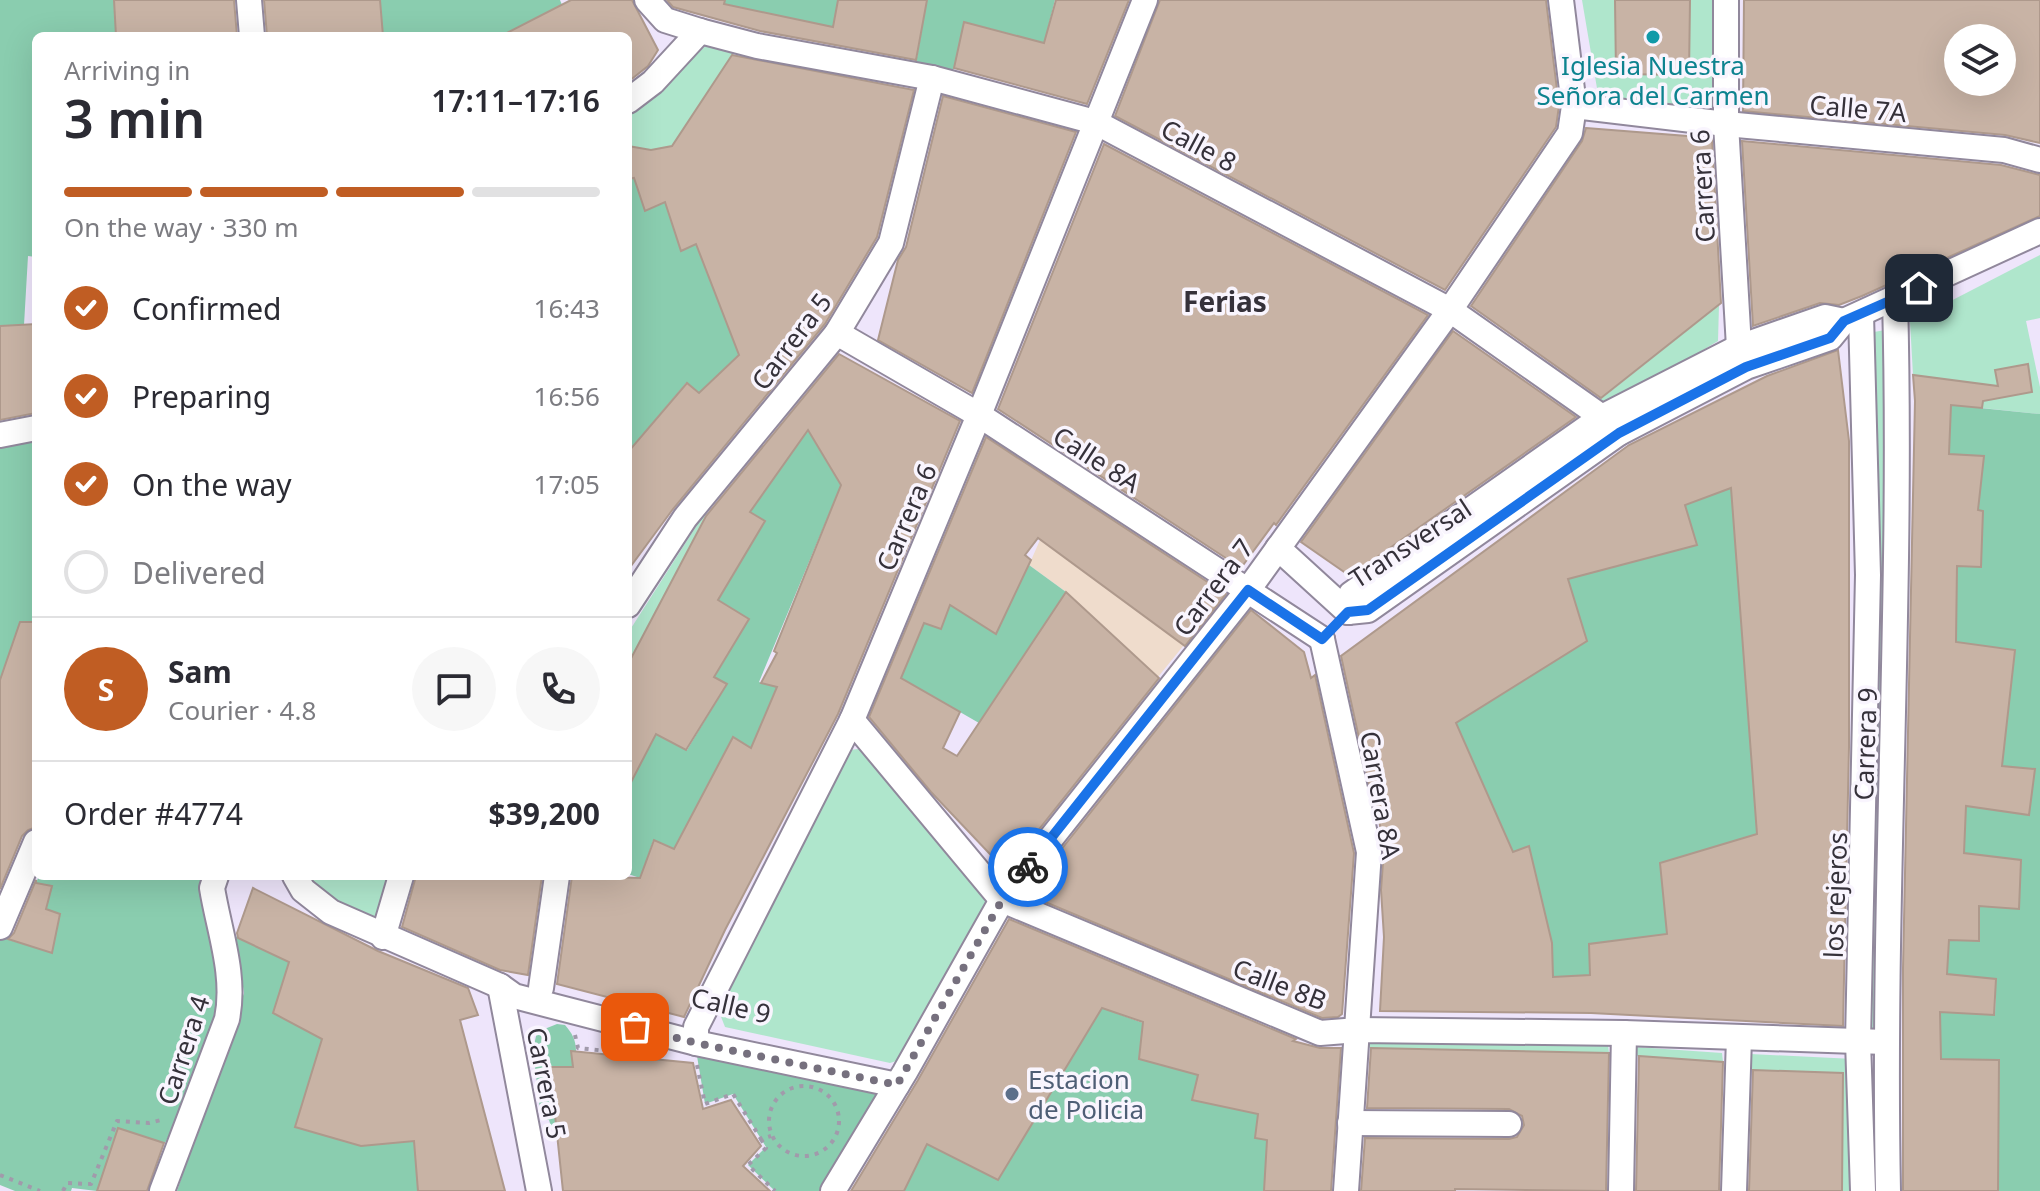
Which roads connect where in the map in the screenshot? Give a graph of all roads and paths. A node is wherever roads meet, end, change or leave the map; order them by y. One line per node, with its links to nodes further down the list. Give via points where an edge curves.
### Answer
1 (249, 0): 7 (street)
2 (647, 0): 6 (street, Calle 8, via 665,20)
3 (1145, 0): 11 (street, Carrera 6)
4 (1561, 0): 10 (street, Carrera 7)
5 (1726, 0): 12 (street, Carrera 6)
6 (700, 31): 8 (street, Calle 8); 9 (street)
7 (252, 32)
8 (932, 78): 11 (street, Calle 8); 18 (street, Carrera 5, via 891,243)
9 (632, 98)
10 (1574, 106): 12 (street, Calle 7A); 16 (street, Carrera 7, via 1570,133)
11 (1095, 122): 16 (street, Calle 8); 20 (street, Carrera 6)
12 (1726, 124): 13 (street, Calle 7A, via 2004,150); 19 (street, Carrera 6)
13 (2040, 160)
14 (2040, 231): 15 (street, Transversal)
15 (1895, 299): 17 (street, Transversal); 46 (street, Carrera 9, via 1897,570)
16 (1450, 310): 21 (street, Calle 8); 24 (street, Carrera 7)
17 (1852, 317): 19 (street, Transversal, via 1825,317); 45 (street, los rejeros, via 1868,575)
18 (837, 333): 20 (street, Calle 8A); 26 (street, Carrera 5, via 685,518)
19 (1743, 357): 21 (street, Transversal)
20 (979, 415): 25 (street, Calle 8A); 29 (street, Carrera 6)
21 (1611, 425): 27 (street, Transversal, via 1368,610)
22 (32, 429): 23 (street)
23 (0, 435)
24 (1278, 548): 25 (street, Carrera 7); 27 (street)
25 (1248, 590): 28 (street, Calle 8A); 35 (street, Carrera 7)
26 (632, 599)
27 (1348, 612): 28 (street)
28 (1322, 639): 40 (street, Carrera 8A, via 1369,852)
29 (852, 720): 35 (street, Calle 8B); 43 (street, Carrera 6)
30 (32, 851): 36 (street)
31 (215, 880): 57 (street, Carrera 4, via 231,998)
32 (297, 880): 37 (street, Calle 9, via 331,912)
33 (400, 880): 37 (street)
34 (556, 880): 39 (street, Carrera 5)
35 (1002, 900): 40 (street, Calle 8B, via 1320,1033); 48 (street, Carrera 7)
36 (0, 927)
37 (383, 937): 38 (street, Calle 9)
38 (500, 986): 39 (street, Calle 9, via 516,981); 43 (street, Calle 9, via 514,996); 58 (street, Carrera 5)
39 (541, 988): 43 (street, Calle 9)
40 (1358, 1030): 41 (street, Calle 8B); 50 (street, Carrera 8A)
41 (1624, 1033): 44 (street, Calle 8B); 62 (street)
42 (574, 1034): 47 (path, via 578,1048)
43 (696, 1035): 48 (street, Calle 9); 53 (path, via 705,1104 733,1094)
44 (1739, 1038): 45 (street, Calle 8B); 63 (street)
45 (1858, 1041): 46 (street, Calle 8B); 64 (street, los rejeros)
46 (1885, 1042): 65 (street, Carrera 9)
47 (637, 1054)
48 (901, 1078): 60 (street, Carrera 7)
49 (172, 1118): 56 (path, via 117,1121 91,1184 67,1183)
50 (1350, 1123): 51 (street); 61 (street, Carrera 8A)
51 (1509, 1124)
52 (771, 1136): 52 (path, via 788,1152 822,1151 837,1134 833,1101 816,1087 793,1087 774,1101 769,1112); 53 (path)
53 (761, 1139): 59 (path, via 766,1148 748,1165)
54 (0, 1175): 55 (path)
55 (40, 1191)
56 (63, 1191)
57 (162, 1191)
58 (539, 1191)
59 (775, 1191)
60 (833, 1191)
61 (1346, 1191)
62 (1621, 1191)
63 (1734, 1191)
64 (1863, 1191)
65 (1888, 1191)

